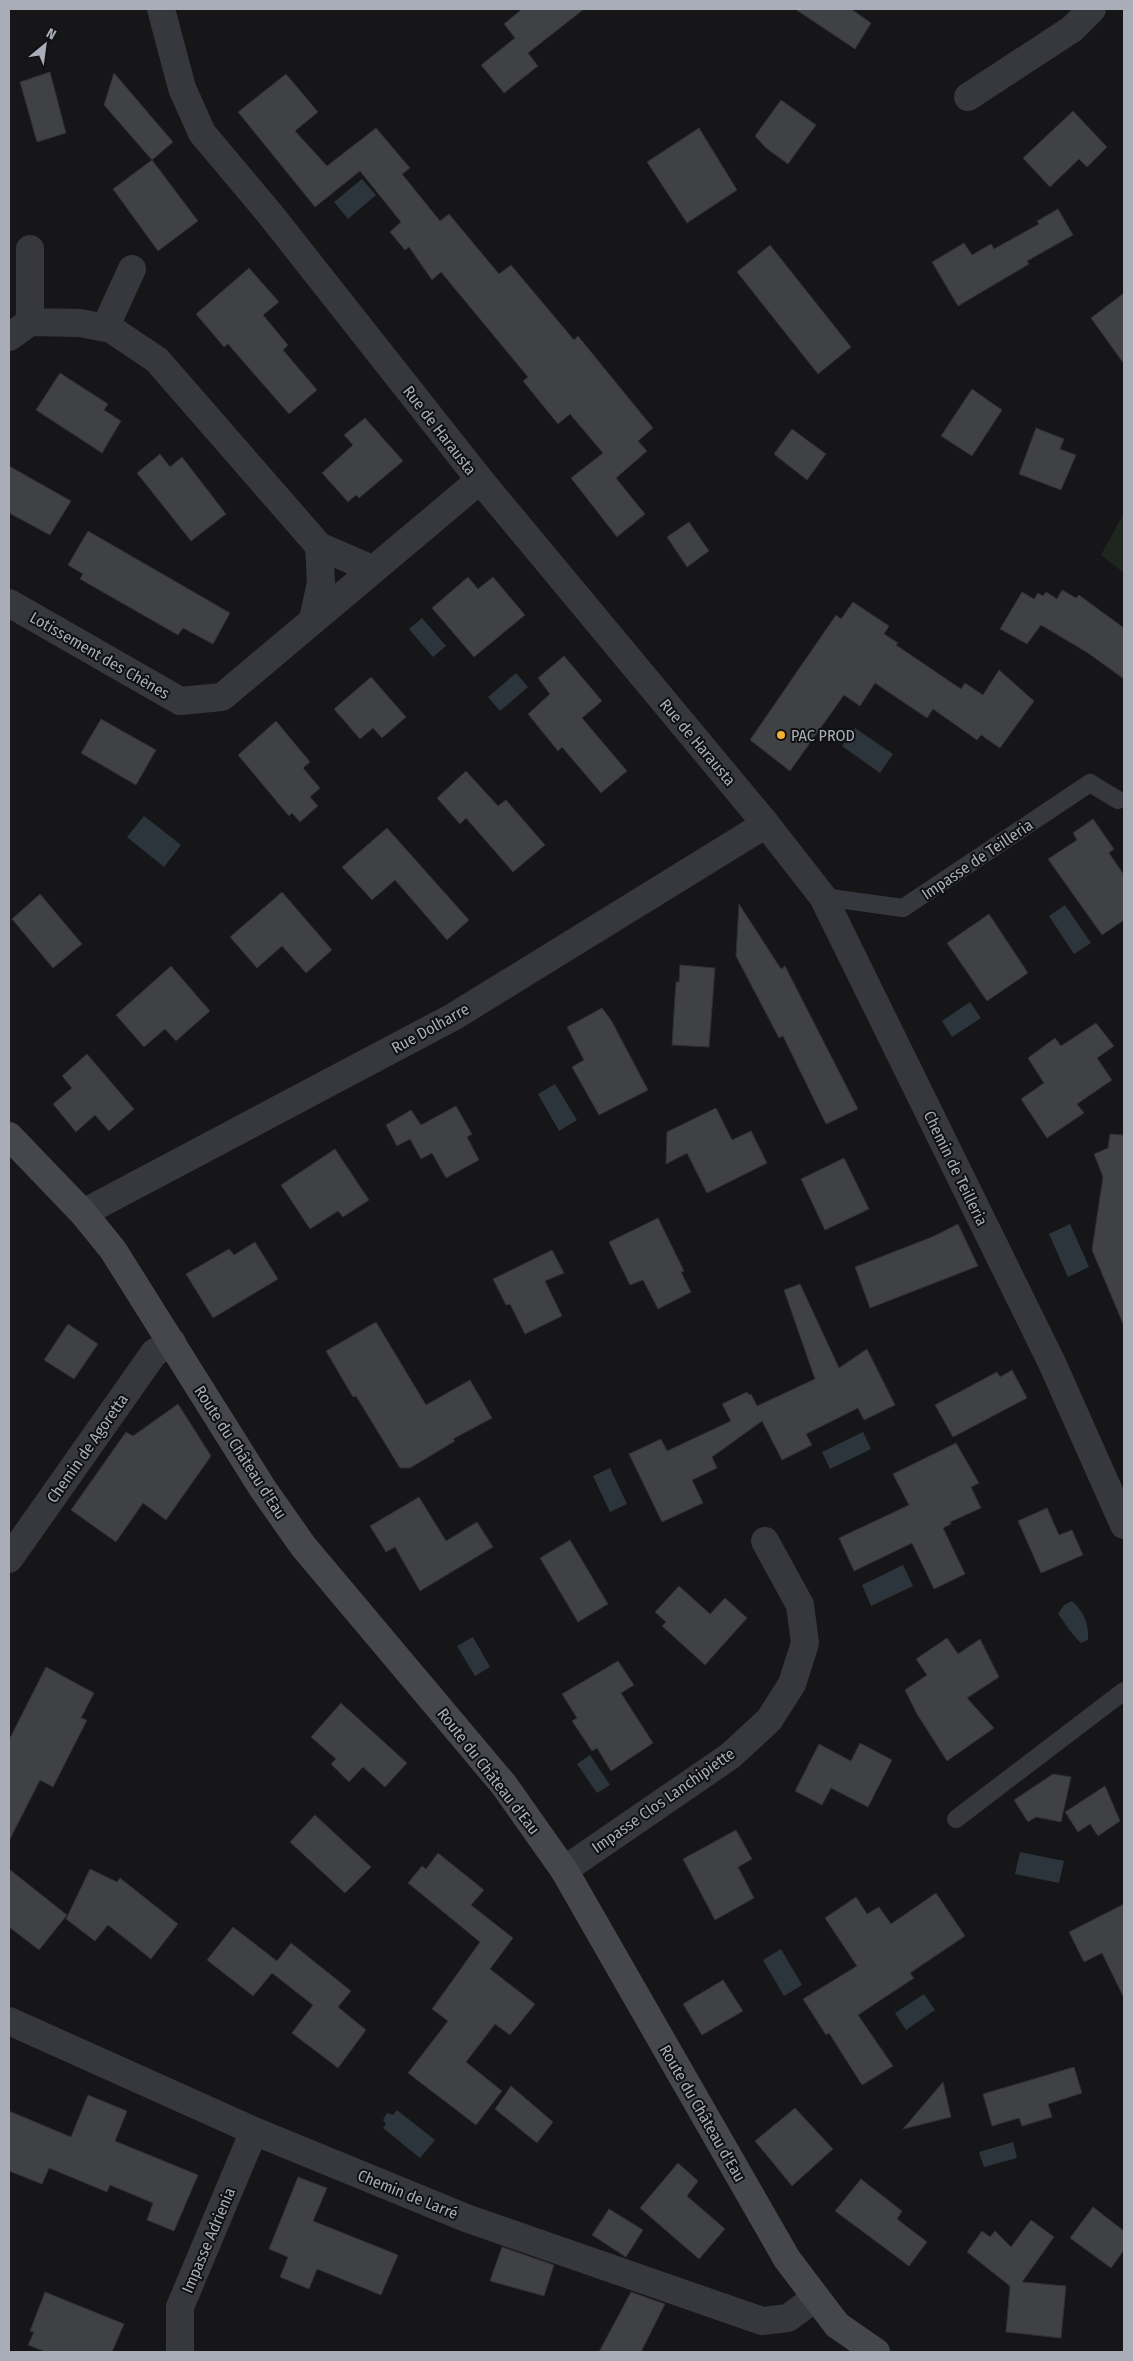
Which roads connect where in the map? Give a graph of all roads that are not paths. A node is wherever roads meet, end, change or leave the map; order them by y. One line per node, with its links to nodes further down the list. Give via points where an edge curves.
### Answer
1 (161, 9): 8 (street, Rue de Harausta, via 182,88 202,133)
2 (1092, 9): 3 (street, via 1072,29)
3 (968, 97)
4 (30, 249): 7 (street)
5 (132, 269): 6 (street)
6 (105, 328): 7 (street, via 80,323); 9 (street, via 157,360)
7 (20, 330)
8 (480, 480): 10 (street, Lotissement des Chênes); 14 (street, Rue de Harausta)
9 (318, 546): 10 (street); 12 (street, via 321,583)
10 (372, 569): 12 (street, Lotissement des Chênes)
11 (9, 603): 12 (street, Lotissement des Chênes, via 180,701 222,697)
12 (313, 619)
13 (1118, 800): 15 (lane, Impasse de Teilleria, via 1090,783 903,908)
14 (766, 824): 15 (street, Chemin de Teilleria); 17 (street, Rue Dolharre, via 453,1017)
15 (823, 897): 19 (street, Chemin de Teilleria, via 1052,1363)
16 (9, 1136): 17 (street, Route du Château d'Eau)
17 (83, 1213): 18 (street, Route du Château d'Eau, via 113,1250)
18 (172, 1342): 21 (street, Chemin de Agoretta, via 154,1353); 24 (street, Route du Château d'Eau, via 263,1489 303,1546 504,1785)
19 (1124, 1525)
20 (765, 1541): 24 (street, Impasse Clos Lanchipiette, via 800,1605 805,1643 792,1684 768,1720 730,1756)
21 (9, 1559)
22 (1124, 1691): 23 (lane)
23 (956, 1819)
24 (564, 1870): 27 (street, Route du Château d'Eau, via 787,2259)
25 (9, 2021): 26 (street, Chemin de Larré)
26 (254, 2131): 27 (street, Chemin de Larré, via 466,2218 762,2321 788,2318); 28 (street, Impasse Adrienia, via 180,2307)
27 (816, 2298): 29 (street, Route du Château d'Eau, via 837,2325)
28 (180, 2352)
29 (876, 2352)

